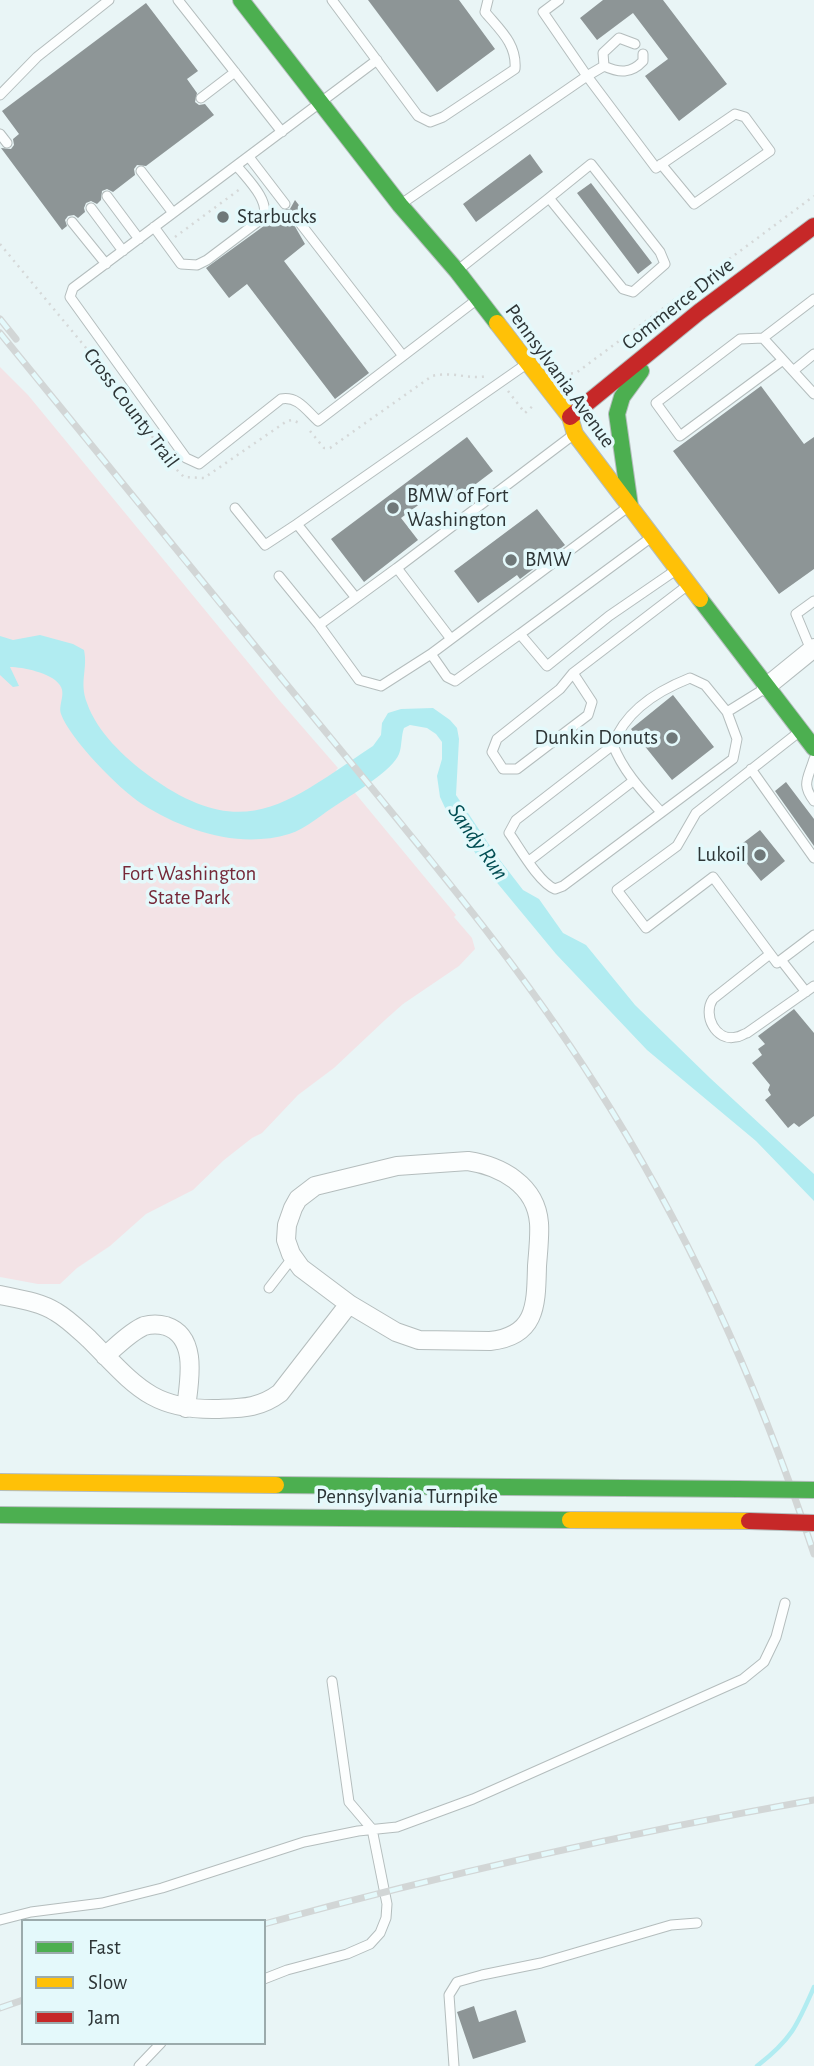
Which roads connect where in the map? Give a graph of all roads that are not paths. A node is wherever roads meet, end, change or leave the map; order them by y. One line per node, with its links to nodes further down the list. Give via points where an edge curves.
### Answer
1 (109, 0): 13 (lane, via 37,57)
2 (178, 0): 11 (lane)
3 (241, 0): 15 (main road, Pennsylvania Avenue)
4 (332, 0): 9 (lane)
5 (488, 0): 9 (lane, via 485,12 511,43 515,69 443,117 430,122 418,116)
6 (559, 0): 12 (lane, via 543,12)
7 (635, 44): 10 (lane, via 619,38 613,42 603,53)
8 (643, 54): 10 (lane, via 643,61 632,70 615,72)
9 (377, 60): 15 (lane)
10 (604, 66): 12 (lane)
11 (235, 72): 14 (lane); 16 (lane)
12 (587, 76): 20 (lane, via 656,168); 26 (lane)
13 (0, 95)
14 (201, 98)
15 (321, 103): 16 (lane); 26 (main road, Pennsylvania Avenue)
16 (282, 132): 19 (lane)
17 (0, 134): 18 (lane)
18 (7, 144)
19 (249, 157): 21 (lane); 25 (lane)
20 (661, 164): 20 (lane, via 735,114 744,117 770,151 694,204)
21 (237, 166): 28 (lane); 31 (lane, via 262,200 264,217 207,260 181,264)
22 (141, 171): 28 (lane)
23 (107, 196): 33 (lane)
24 (549, 198): 24 (lane, via 623,289 633,292 665,264 591,164); 36 (lane)
25 (285, 204)
26 (400, 205): 36 (main road, Pennsylvania Avenue)
27 (91, 208): 34 (lane)
28 (173, 213): 31 (lane)
29 (72, 222): 35 (lane)
30 (300, 223): 42 (lane)
31 (154, 227): 33 (lane)
32 (809, 234): 39 (main road, Commerce Drive)
33 (139, 239): 34 (lane)
34 (123, 251): 35 (lane)
35 (106, 264): 42 (lane, via 73,288 71,296 194,463 199,464 281,399 296,399 318,421)
36 (457, 271): 37 (main road, Pennsylvania Avenue)
37 (478, 299): 42 (lane); 44 (main road, Pennsylvania Avenue)
38 (814, 299): 40 (lane)
39 (699, 312): 47 (main road, Commerce Drive); 49 (main road, via 622,397 617,414)
40 (764, 338): 43 (lane); 43 (lane, via 740,340 656,403 680,436)
41 (814, 354): 45 (lane)
42 (403, 356)
43 (783, 360): 45 (lane)
44 (528, 363): 47 (main road, Pennsylvania Avenue); 51 (lane)
45 (793, 371): 46 (lane)
46 (814, 394)
47 (570, 417): 48 (main road, Pennsylvania Avenue)
48 (575, 434): 49 (main road, Pennsylvania Avenue); 53 (lane)
49 (630, 506): 52 (main road, Pennsylvania Avenue); 61 (lane)
50 (235, 508): 51 (lane, via 265,545)
51 (297, 524): 57 (lane)
52 (653, 536): 54 (main road, Pennsylvania Avenue); 60 (lane)
53 (397, 568): 57 (lane); 61 (lane)
54 (677, 569): 56 (main road, Pennsylvania Avenue); 60 (lane, via 547,666)
55 (279, 576): 59 (lane)
56 (689, 584): 64 (lane); 65 (main road, Pennsylvania Avenue)
57 (356, 598): 59 (lane)
58 (814, 601): 62 (lane, via 796,614)
59 (319, 625): 63 (lane, via 359,680 370,684 381,686)
60 (520, 634): 63 (lane, via 455,681)
61 (451, 639): 63 (lane)
62 (813, 649): 65 (street)
63 (431, 654)
64 (573, 673): 64 (lane, via 560,689 497,739 492,752 503,769 517,769 588,715 593,702)
65 (766, 687): 66 (lane); 67 (main road, Pennsylvania Avenue)
66 (727, 712): 68 (lane, via 705,685 690,678 636,709 619,727); 74 (lane, via 737,738 733,759)
67 (800, 731): 69 (main road, Pennsylvania Avenue); 71 (lane)
68 (613, 745): 72 (lane); 76 (lane, via 516,820 509,833)
69 (814, 748)
70 (814, 759): 73 (lane, via 806,786)
71 (751, 769): 75 (lane); 78 (lane, via 696,813 677,846 617,890 646,928 713,877)
72 (633, 781): 74 (lane); 76 (lane)
73 (814, 802)
74 (660, 811): 76 (lane, via 563,886 549,886)
75 (814, 858)
76 (529, 862)
77 (814, 935): 79 (lane)
78 (770, 954): 79 (lane, via 777,963); 80 (lane, via 708,1006 712,1026 723,1036 747,1033)
79 (781, 960): 80 (lane)
80 (810, 989)
81 (293, 1257): 82 (lane); 84 (street); 84 (street, via 286,1240 287,1225 306,1191 397,1166 468,1161 489,1166 512,1176 536,1208 536,1304 530,1320 518,1332 490,1341 419,1340)
82 (269, 1289)
83 (0, 1295): 85 (street, via 55,1311)
84 (349, 1304): 86 (street, via 271,1400 252,1408)
85 (105, 1356): 86 (street, via 144,1393); 86 (street, via 146,1326 159,1324 177,1332 190,1363)
86 (186, 1408)
87 (0, 1482): 88 (main road, Pennsylvania Turnpike, bridge)
88 (814, 1490)
89 (0, 1515): 90 (main road, Pennsylvania Turnpike, bridge)
90 (814, 1523)
91 (785, 1603): 93 (lane, via 764,1662 743,1679 473,1799 397,1827)
92 (332, 1681): 93 (lane, via 348,1802)
93 (372, 1829): 94 (lane, via 304,1842 102,1903); 96 (lane, via 387,1904 380,1933 370,1944 347,1954)
94 (0, 1920)
95 (697, 1923): 99 (lane, via 671,1925 457,1982 449,1995)
96 (266, 1978)
97 (159, 2045): 98 (lane)
98 (139, 2066)
99 (454, 2066)

